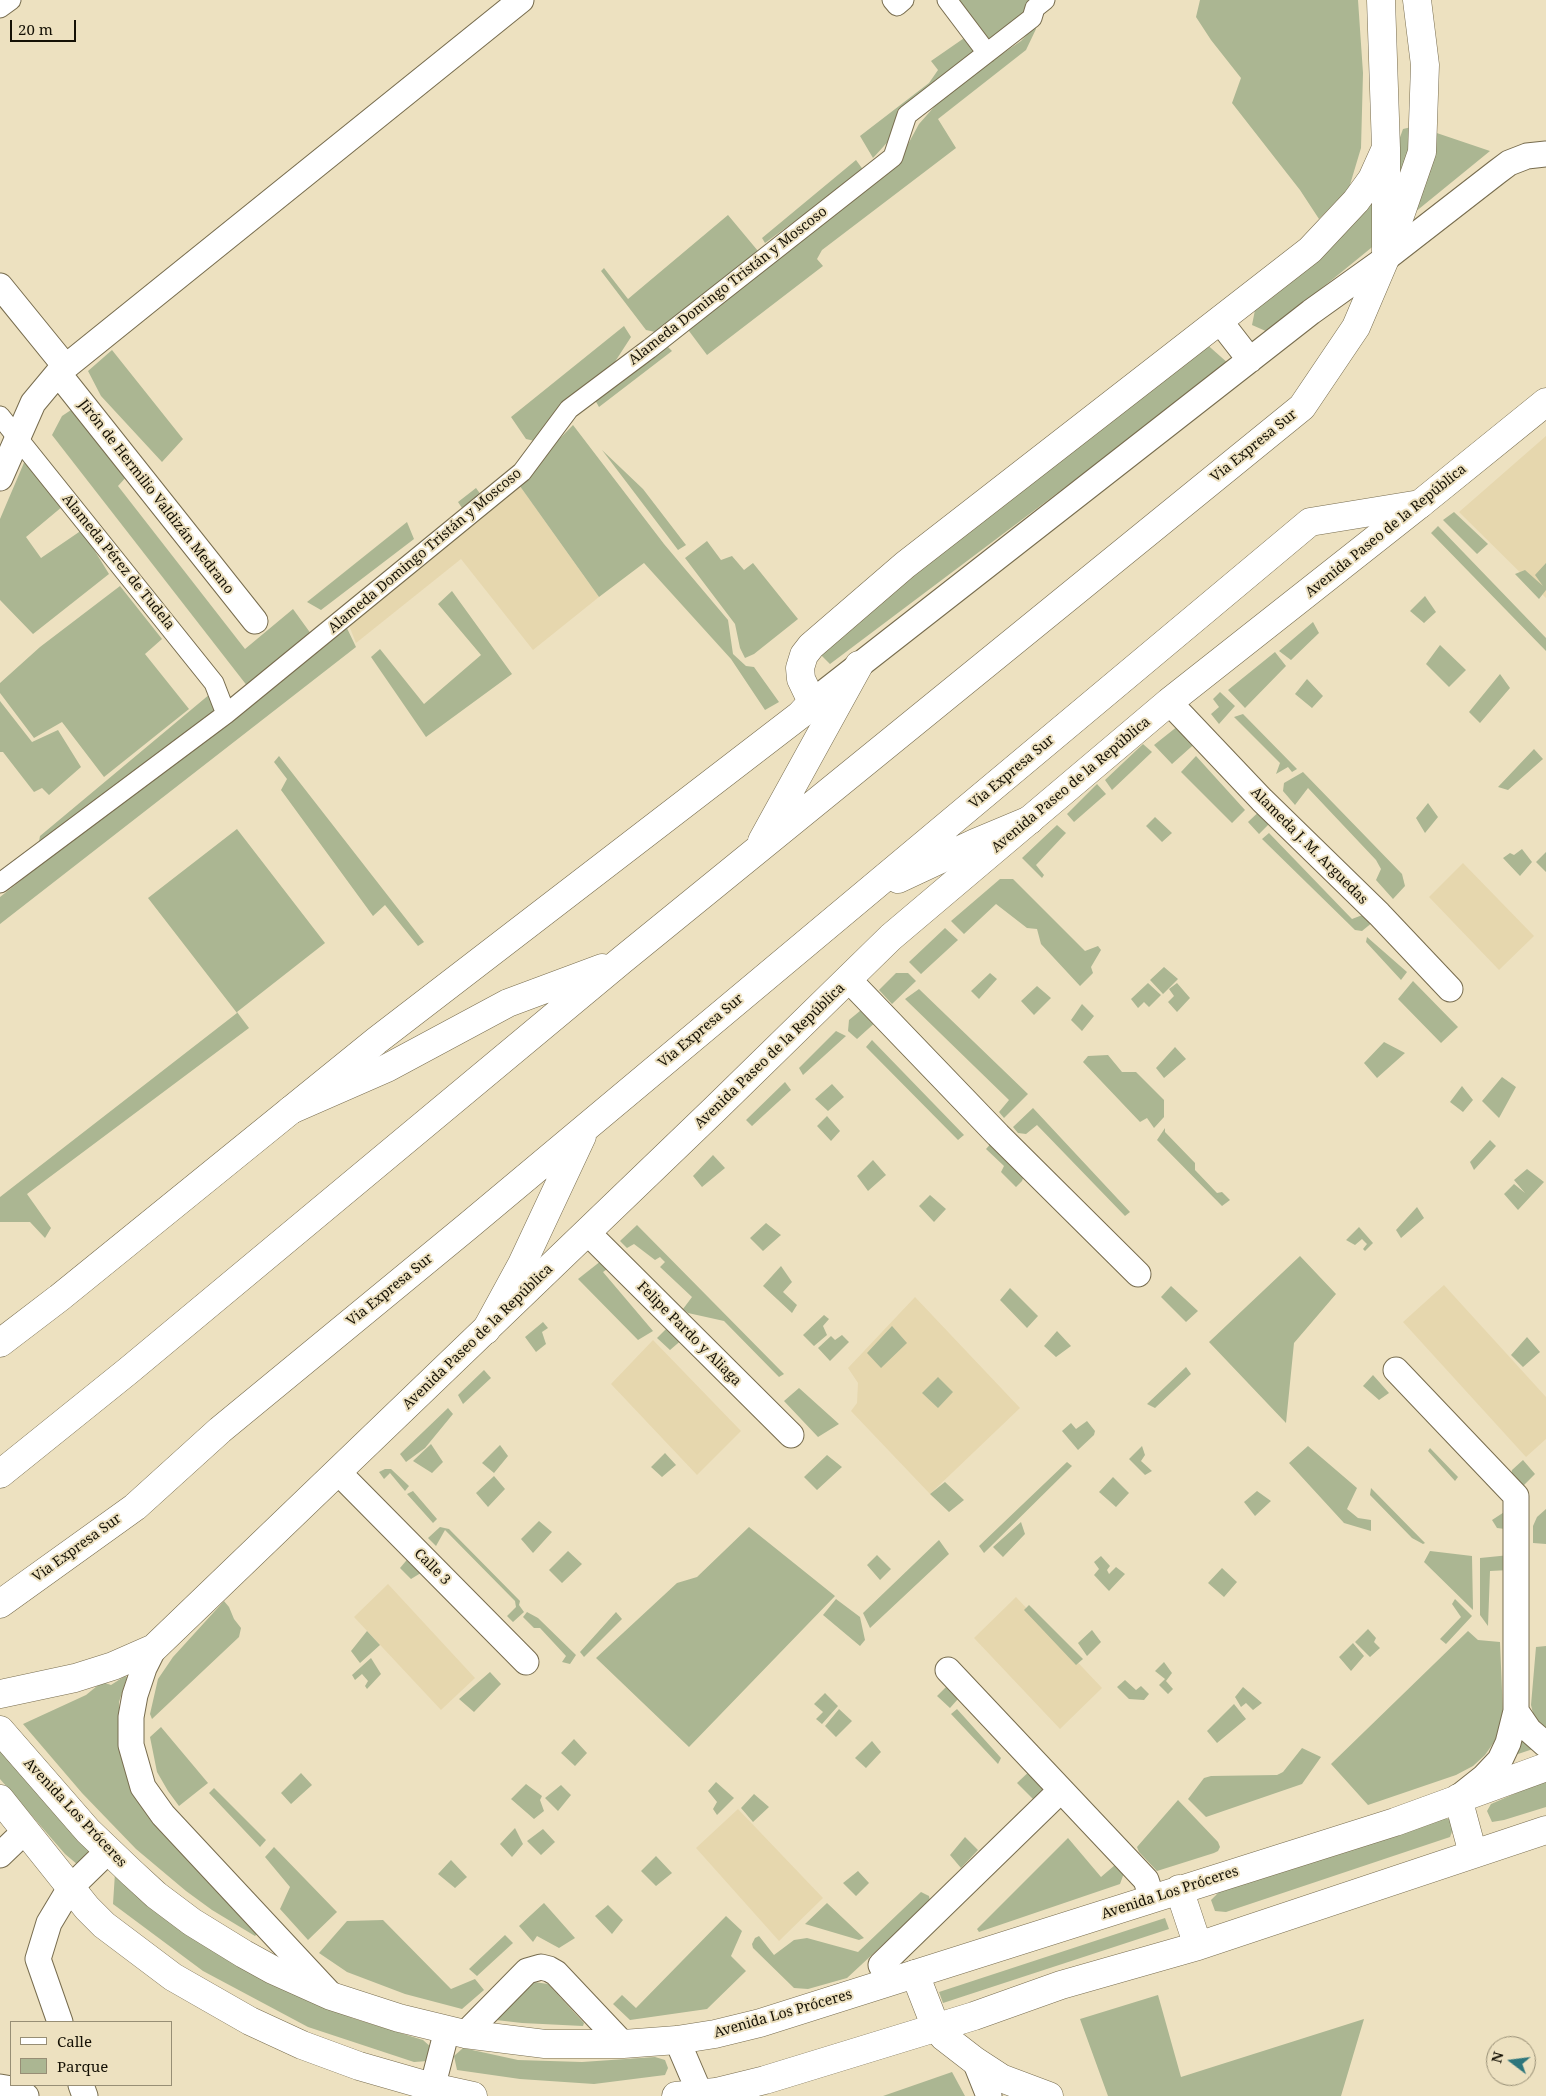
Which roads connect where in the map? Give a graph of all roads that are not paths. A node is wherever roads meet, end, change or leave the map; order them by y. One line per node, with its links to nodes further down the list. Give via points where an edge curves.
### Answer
1 (11, 0): 9 (street)
2 (522, 0): 17 (street)
3 (892, 0): 4 (street, via 897,6)
4 (904, 0)
5 (948, 0): 10 (street)
6 (1045, 0): 10 (street, Alameda Domingo Tristán y Moscoso, via 1035,8 1032,18)
7 (1382, 0): 11 (main road)
8 (1417, 0): 13 (main road, via 1425,64 1422,152)
9 (0, 8)
10 (987, 53): 27 (street, Alameda Domingo Tristán y Moscoso, via 907,115 893,156 569,409 522,472)
11 (1386, 148): 13 (main road); 15 (main road, via 1372,179 1356,201 1310,250)
12 (1546, 154): 13 (street, via 1527,156 1509,163)
13 (1386, 260): 16 (street, via 1311,312); 29 (main road, Via Expresa Sur, via 1356,327 1302,407)
14 (0, 286): 17 (street, Jirón de Hermilio Valdizán Medrano)
15 (1219, 320): 16 (street); 25 (main road, via 905,565 811,646 800,668 801,679)
16 (1250, 360): 24 (street)
17 (61, 370): 20 (street, via 32,403); 23 (street, Jirón de Hermilio Valdizán Medrano)
18 (1546, 402): 22 (main road, Avenida Paseo de la República)
19 (0, 416): 20 (street, Alameda Pérez de Tudela)
20 (17, 437): 21 (street); 27 (street, Alameda Pérez de Tudela, via 214,683)
21 (0, 478)
22 (1420, 504): 26 (main road, Avenida Paseo de la República); 31 (main road, Via Expresa Sur, via 1310,522)
23 (255, 621)
24 (859, 665): 25 (street); 29 (main road)
25 (812, 702): 35 (main road, via 800,715 524,926)
26 (1169, 702): 28 (main road, Avenida Paseo de la República); 34 (street, Alameda J. M. Arguedas)
27 (226, 714): 30 (street, Alameda Domingo Tristán y Moscoso)
28 (1030, 820): 31 (main road); 33 (main road, Avenida Paseo de la República, via 891,937)
29 (756, 851): 32 (main road, Via Expresa Sur)
30 (0, 883)
31 (863, 896): 36 (main road, Via Expresa Sur)
32 (622, 960): 35 (main road, via 508,1003 387,1068); 44 (main road, Via Expresa Sur, via 136,1365)
33 (849, 980): 37 (main road, Avenida Paseo de la República); 38 (street)
34 (1450, 989)
35 (291, 1110): 40 (main road)
36 (586, 1128): 39 (main road, via 522,1264); 45 (main road, Via Expresa Sur, via 220,1430 135,1507)
37 (587, 1232): 39 (main road, Avenida Paseo de la República); 42 (street, Felipe Pardo y Aliaga)
38 (1138, 1274)
39 (486, 1330): 43 (main road, Avenida Paseo de la República)
40 (0, 1343)
41 (1396, 1370): 50 (street, via 1516,1496)
42 (791, 1435)
43 (338, 1472): 46 (main road, Avenida Paseo de la República); 47 (street, Calle 3)
44 (0, 1474)
45 (0, 1604)
46 (154, 1648): 49 (main road, Avenida Paseo de la República, via 75,1678); 68 (street, via 135,1695 131,1718 131,1745 142,1787 163,1815)
47 (526, 1662)
48 (948, 1670): 54 (street)
49 (0, 1694)
50 (1516, 1711): 52 (street, via 1529,1730); 55 (street, via 1500,1760)
51 (0, 1730): 59 (main road, Avenida Los Próceres)
52 (1546, 1744)
53 (1546, 1767): 55 (main road, Avenida Los Próceres)
54 (1061, 1790): 63 (street); 67 (street, via 881,1965)
55 (1458, 1798): 60 (main road); 64 (main road, Avenida Los Próceres, via 1395,1822)
56 (0, 1799): 58 (main road)
57 (1546, 1830): 60 (main road)
58 (25, 1831): 61 (street); 62 (main road)
59 (108, 1851): 62 (street); 68 (main road, Avenida Los Próceres, via 156,1895 192,1922 266,1966)
60 (1473, 1854): 65 (main road)
61 (0, 1855)
62 (70, 1888): 69 (street, via 50,1922 38,1959); 76 (main road, via 104,1925 139,1953 213,2002 302,2045)
63 (1149, 1889): 64 (main road, Avenida Los Próceres); 66 (main road, Avenida Los Próceres)
64 (1179, 1889): 65 (main road)
65 (1198, 1946): 70 (main road, via 1061,1984)
66 (915, 1974): 67 (main road, Avenida Los Próceres); 70 (main road)
67 (889, 1982): 72 (main road, Avenida Los Próceres, via 760,2023)
68 (331, 1996): 71 (main road, Avenida Los Próceres)
69 (60, 2021)
70 (936, 2028): 74 (main road); 77 (main road, via 765,2080)
71 (456, 2032): 73 (main road, Avenida Los Próceres, via 545,2044); 73 (street, via 527,1972 541,1967 556,1973); 76 (street)
72 (677, 2040): 73 (main road, Avenida Los Próceres); 77 (street)
73 (623, 2044)
74 (975, 2061): 80 (street); 81 (main road, via 1001,2078)
75 (0, 2087): 78 (street, via 18,2090)
76 (431, 2092): 79 (main road)
77 (692, 2095)
78 (26, 2096)
79 (473, 2096)
80 (990, 2096)
81 (1049, 2096)

